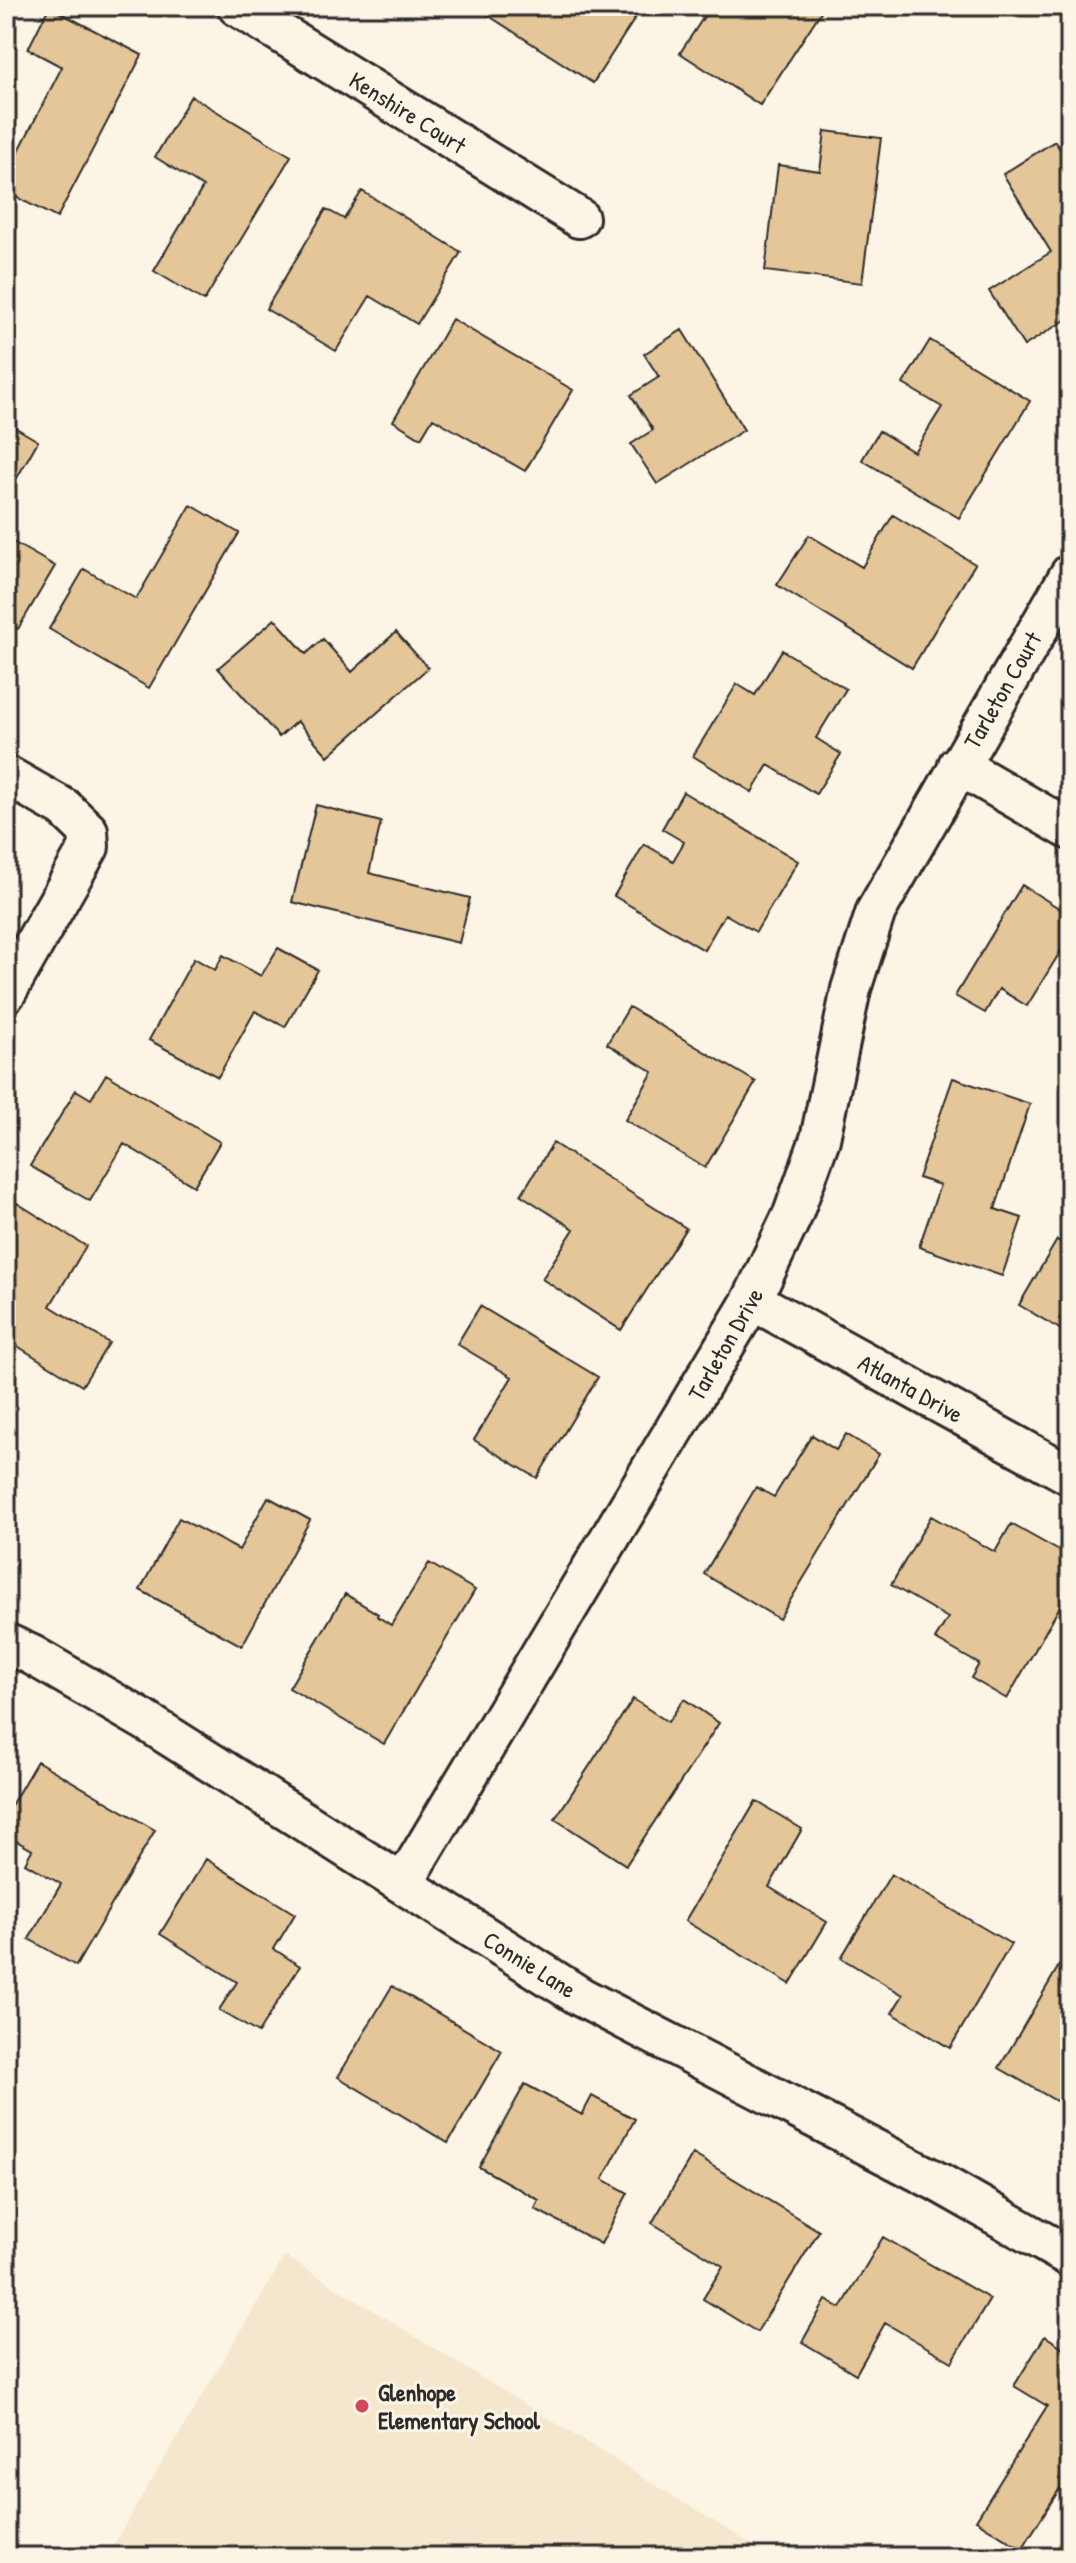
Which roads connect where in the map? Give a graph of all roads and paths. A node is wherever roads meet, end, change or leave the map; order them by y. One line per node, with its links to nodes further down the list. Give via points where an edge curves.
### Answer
1 (237, 6): 2 (street, Kenshire Court)
2 (579, 218)
3 (1070, 574): 4 (street, Tarleton Court)
4 (958, 765): 6 (street); 8 (street, Tarleton Drive, via 876,911 851,989 820,1139 793,1214)
5 (6, 775): 7 (street, via 64,808 88,831 89,847)
6 (1070, 830)
7 (6, 993)
8 (752, 1300): 9 (street, Atlanta Drive); 11 (street, Tarleton Drive)
9 (1070, 1475)
10 (6, 1643): 11 (street, Connie Lane, via 144,1720)
11 (403, 1884): 12 (street, Connie Lane, via 581,1997 938,2182)
12 (1070, 2257)

